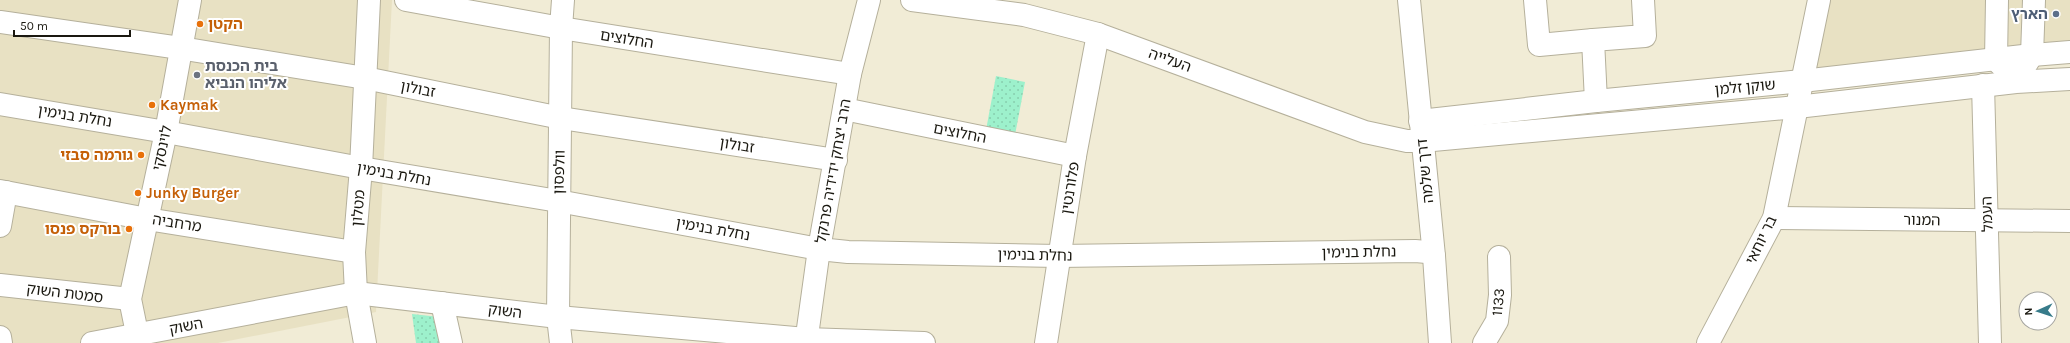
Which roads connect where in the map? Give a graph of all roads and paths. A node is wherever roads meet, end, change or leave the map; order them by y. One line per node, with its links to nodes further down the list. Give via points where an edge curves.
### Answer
1 (190, 0): 18 (street, לוינסקי)
2 (369, 0): 23 (street, מטלון)
3 (406, 0): 15 (street, החלוצים)
4 (563, 0): 15 (street, וולפסון)
5 (869, 0): 22 (street, הרב יצחק ידידיה פרנקל)
6 (912, 0): 13 (street, העלייה)
7 (1409, 0): 34 (street, דרך שלמה)
8 (1535, 0): 17 (street, via 1539,44)
9 (1643, 0): 17 (street, via 1645,36)
10 (1819, 0): 25 (street, בר יוחאי)
11 (1997, 0): 21 (street)
12 (2034, 0): 20 (street)
13 (1027, 8): 16 (street, העלייה)
14 (0, 22): 18 (street, זבולון)
15 (561, 28): 22 (street, החלוצים); 33 (street, וולפסון)
16 (1098, 34): 34 (street, העלייה, via 1365,132 1407,141); 37 (street, פלורנטין)
17 (1593, 40): 28 (street)
18 (180, 48): 23 (street, זבולון); 35 (street, לוינסקי)
19 (2070, 52): 20 (street, שוקן זלמן)
20 (2032, 55): 21 (street, שוקן זלמן); 26 (street)
21 (1996, 60): 25 (street, שוקן זלמן); 26 (street)
22 (850, 74): 31 (street, הרב יצחק ידידיה פרנקל)
23 (365, 78): 33 (street, זבולון); 39 (street, מטלון)
24 (2070, 79): 26 (street, שוקן זלמן)
25 (1802, 81): 28 (street, שוקן זלמן); 30 (street, בר יוחאי)
26 (2016, 82): 27 (street, שוקן זלמן)
27 (1983, 85): 30 (street, שוקן זלמן); 44 (street, העמל)
28 (1596, 101): 34 (street, שוקן זלמן)
29 (0, 104): 35 (street, נחלת בנימין)
30 (1797, 107): 32 (street, שוקן זלמן); 36 (street, בר יוחאי)
31 (844, 109): 37 (street, החלוצים); 38 (street, הרב יצחק ידידיה פרנקל)
32 (1758, 110): 34 (street, שוקן זלמן); 36 (street, via 1774,119)
33 (561, 118): 38 (street, זבולון); 41 (street, וולפסון)
34 (1421, 131): 50 (street, דרך שלמה)
35 (166, 132): 39 (street, נחלת בנימין); 43 (street, לוינסקי)
36 (1790, 141): 42 (street, בר יוחאי)
37 (1075, 156): 49 (street, פלורנטין)
38 (836, 160): 47 (street, הרב יצחק ידידיה פרנקל)
39 (361, 168): 41 (street, נחלת בנימין); 48 (street, מטלון)
40 (3, 191): 43 (street, מרחביה); 46 (street)
41 (558, 201): 47 (street, נחלת בנימין); 56 (street, וולפסון)
42 (1774, 218): 44 (street, המנור); 69 (street, בר יוחאי)
43 (147, 219): 48 (street, מרחביה); 54 (street, לוינסקי)
44 (1988, 221): 45 (street, המנור); 70 (street, העמל)
45 (2070, 221)
46 (0, 226)
47 (819, 249): 49 (street, נחלת בנימין, via 848,252); 59 (street, הרב יצחק ידידיה פרנקל)
48 (354, 252): 53 (street, מטלון)
49 (1059, 256): 50 (street, נחלת בנימין, via 1415,251 1427,252); 66 (street, פלורנטין)
50 (1434, 256): 67 (street, דרך שלמה)
51 (1499, 257): 68 (street, 1133, via 1500,295 1497,321)
52 (10, 286): 54 (street, סמטת השוק)
53 (356, 293): 55 (street, השוק); 58 (street, השוק); 62 (street, מטלון)
54 (130, 299): 58 (street, לוינסקי)
55 (442, 303): 56 (street, השוק); 63 (street)
56 (558, 317): 59 (street, השוק); 64 (street, וולפסון)
57 (0, 337): 60 (street)
58 (138, 339): 61 (street, השוק)
59 (806, 341): 65 (street, השוק)
60 (1, 343)
61 (92, 343)
62 (365, 343)
63 (451, 343)
64 (561, 343)
65 (924, 343)
66 (1046, 343)
67 (1440, 343)
68 (1484, 343)
69 (1708, 343)
70 (1990, 343)

